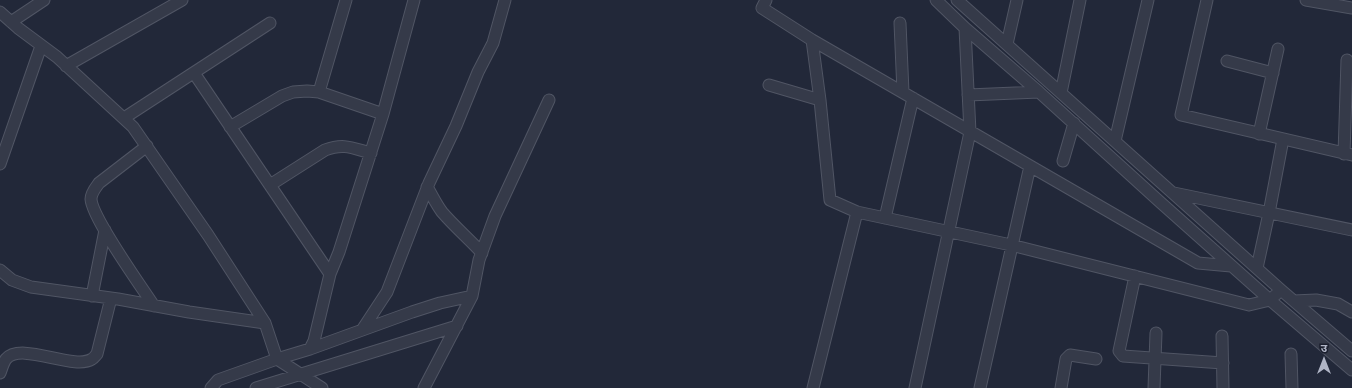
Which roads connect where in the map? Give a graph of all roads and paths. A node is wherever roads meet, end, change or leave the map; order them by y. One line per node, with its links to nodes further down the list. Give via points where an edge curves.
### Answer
1 (44, 0): 16 (street)
2 (182, 0): 26 (street)
3 (346, 0): 30 (street)
4 (414, 0): 38 (street)
5 (505, 0): 53 (street, via 494,43 478,72)
6 (766, 0): 20 (street, via 762,8)
7 (936, 0): 19 (street)
8 (957, 0): 21 (street)
9 (1016, 0): 21 (street)
10 (1080, 0): 33 (street)
11 (1148, 0): 45 (street)
12 (1207, 0): 43 (street, via 1181,115)
13 (1306, 0): 14 (street)
14 (1352, 8)
15 (0, 12): 16 (street)
16 (11, 22): 22 (street)
17 (270, 23): 27 (street)
18 (900, 23): 31 (street)
19 (964, 28): 32 (street); 34 (street)
20 (812, 40): 31 (street); 37 (street)
21 (1007, 44): 33 (street)
22 (42, 46): 26 (street); 50 (street)
23 (1278, 49): 28 (street)
24 (1347, 60): 48 (street)
25 (1227, 61): 28 (street)
26 (66, 66): 39 (street)
27 (194, 73): 39 (street); 41 (street)
28 (1273, 73): 43 (street)
29 (769, 85): 37 (street)
30 (319, 92): 38 (street); 41 (street, via 293,92 282,96)
31 (903, 92): 35 (street)
32 (1039, 92): 34 (street); 40 (street)
33 (1061, 93): 45 (street)
34 (968, 95): 42 (street)
35 (913, 98): 42 (street); 57 (street)
36 (549, 100): 62 (street, via 495,216)
37 (820, 100): 55 (street, via 830,200)
38 (383, 114): 47 (street)
39 (124, 118): 46 (street)
40 (1074, 123): 49 (street); 63 (street, via 1127,174)
41 (230, 127): 52 (street)
42 (970, 132): 51 (street); 60 (street)
43 (1259, 134): 44 (street)
44 (1283, 139): 48 (street); 56 (street)
45 (1115, 141): 54 (street)
46 (148, 146): 58 (street, via 94,189 91,199); 78 (street)
47 (371, 153): 52 (street, via 345,146 334,147 325,150); 66 (street)
48 (1348, 154)
49 (1063, 161)
50 (0, 164)
51 (1030, 166): 61 (street); 63 (street, via 1198,263)
52 (270, 185): 66 (street)
53 (427, 187): 62 (street, via 441,210); 80 (street, via 386,292)
54 (1174, 193): 56 (street); 64 (street)
55 (857, 212): 57 (street); 97 (street)
56 (1269, 213): 59 (street); 64 (street)
57 (885, 218): 60 (street)
58 (105, 230): 71 (street); 76 (street)
59 (1352, 230)
60 (949, 231): 61 (street); 98 (street)
61 (1011, 245): 67 (street); 99 (street)
62 (482, 253): 72 (street)
63 (1231, 266): 74 (street)
64 (1257, 268): 70 (street)
65 (0, 270): 69 (street)
66 (330, 274): 83 (street)
67 (1135, 276): 74 (street, via 1249,305); 86 (street, via 1119,351 1123,356)
68 (0, 278): 69 (street)
69 (12, 280): 71 (street, via 31,287)
70 (1281, 290): 74 (street); 75 (street)
71 (92, 296): 73 (street)
72 (472, 296): 79 (street); 80 (street, via 440,303)
73 (111, 298): 76 (street); 91 (street, via 97,354 91,360 71,361 16,353 7,358)
74 (1270, 300): 90 (street)
75 (1294, 301): 77 (street, via 1316,300 1338,304); 84 (street)
76 (154, 306): 78 (street)
77 (1352, 312)
78 (264, 323): 87 (street)
79 (457, 326): 92 (street); 96 (street)
80 (362, 330): 83 (street)
81 (1156, 333): 86 (street)
82 (1222, 336): 89 (street)
83 (310, 349): 87 (street)
84 (1352, 351)
85 (1291, 354): 103 (street)
86 (1155, 358): 89 (street); 101 (street)
87 (277, 359): 92 (street); 93 (street, via 218,380)
88 (1096, 359): 100 (street, via 1070,354 1066,358)
89 (1223, 363): 102 (street)
90 (1352, 370)
91 (0, 373)
92 (302, 374): 94 (street); 95 (street)
93 (211, 388)
94 (256, 388)
95 (322, 388)
96 (424, 388)
97 (813, 388)
98 (915, 388)
99 (980, 388)
100 (1061, 388)
101 (1154, 388)
102 (1223, 388)
103 (1292, 388)

